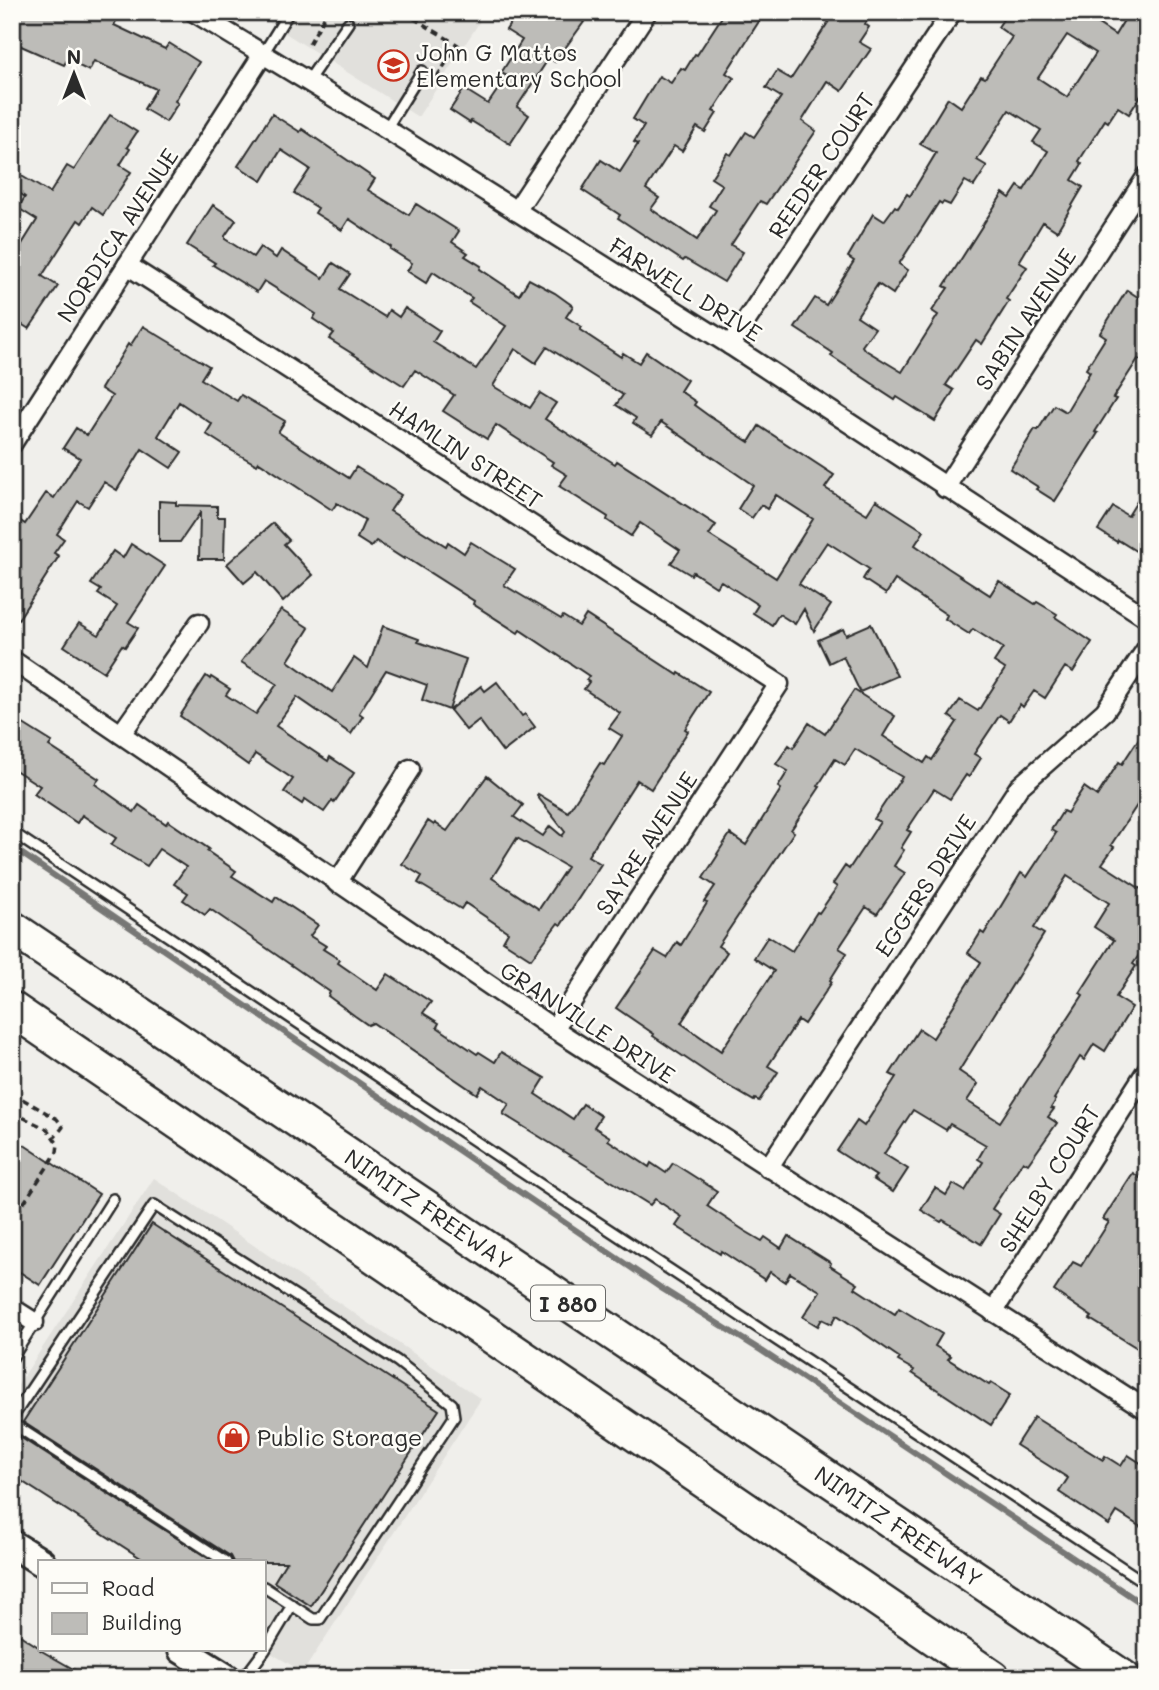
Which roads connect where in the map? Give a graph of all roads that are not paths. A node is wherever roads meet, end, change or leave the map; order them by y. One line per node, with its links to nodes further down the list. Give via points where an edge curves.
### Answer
1 (194, 12): 6 (street, FARWELL DRIVE)
2 (289, 12): 6 (lane)
3 (647, 12): 11 (street)
4 (952, 12): 13 (street, REEDER COURT)
5 (348, 23): 8 (lane)
6 (263, 54): 8 (street, FARWELL DRIVE); 12 (street, NORDICA AVENUE)
7 (422, 71): 9 (lane)
8 (308, 81): 9 (street, FARWELL DRIVE)
9 (386, 129): 11 (street, FARWELL DRIVE)
10 (1147, 176): 15 (street, SABIN AVENUE)
11 (516, 211): 13 (street, FARWELL DRIVE)
12 (127, 265): 14 (street, NORDICA AVENUE); 20 (street, HAMLIN STREET)
13 (730, 345): 15 (street, FARWELL DRIVE)
14 (12, 444)
15 (945, 488): 16 (street, FARWELL DRIVE)
16 (1147, 618)
17 (200, 622): 21 (street)
18 (1147, 648): 29 (street, EGGERS DRIVE, via 1105,711 1019,787)
19 (12, 660): 21 (street, GRANVILLE DRIVE)
20 (779, 684): 27 (street, SAYRE AVENUE)
21 (121, 734): 24 (street, GRANVILLE DRIVE)
22 (410, 769): 24 (street)
23 (12, 832): 40 (lane)
24 (337, 883): 27 (street, GRANVILLE DRIVE)
25 (12, 928): 49 (highway, NIMITZ FREEWAY / I 880)
26 (12, 1009): 48 (highway)
27 (554, 1029): 29 (street, GRANVILLE DRIVE)
28 (1147, 1070): 32 (street, SHELBY COURT)
29 (768, 1168): 32 (street, GRANVILLE DRIVE)
30 (113, 1199): 33 (lane)
31 (12, 1308): 33 (street)
32 (993, 1312): 35 (street, GRANVILLE DRIVE)
33 (34, 1322): 34 (lane)
34 (12, 1357)
35 (1147, 1410)
36 (12, 1419): 39 (lane, via 13,1424); 42 (lane, via 154,1205 397,1361 452,1404 454,1417 320,1619)
37 (12, 1544): 38 (main road)
38 (38, 1560)
39 (223, 1560)
40 (1147, 1584)
41 (266, 1588): 42 (lane)
42 (292, 1605): 43 (lane)
43 (266, 1648)
44 (185, 1652): 46 (main road)
45 (264, 1652): 47 (lane)
46 (226, 1678)
47 (244, 1678)
48 (993, 1678)
49 (1124, 1678)

